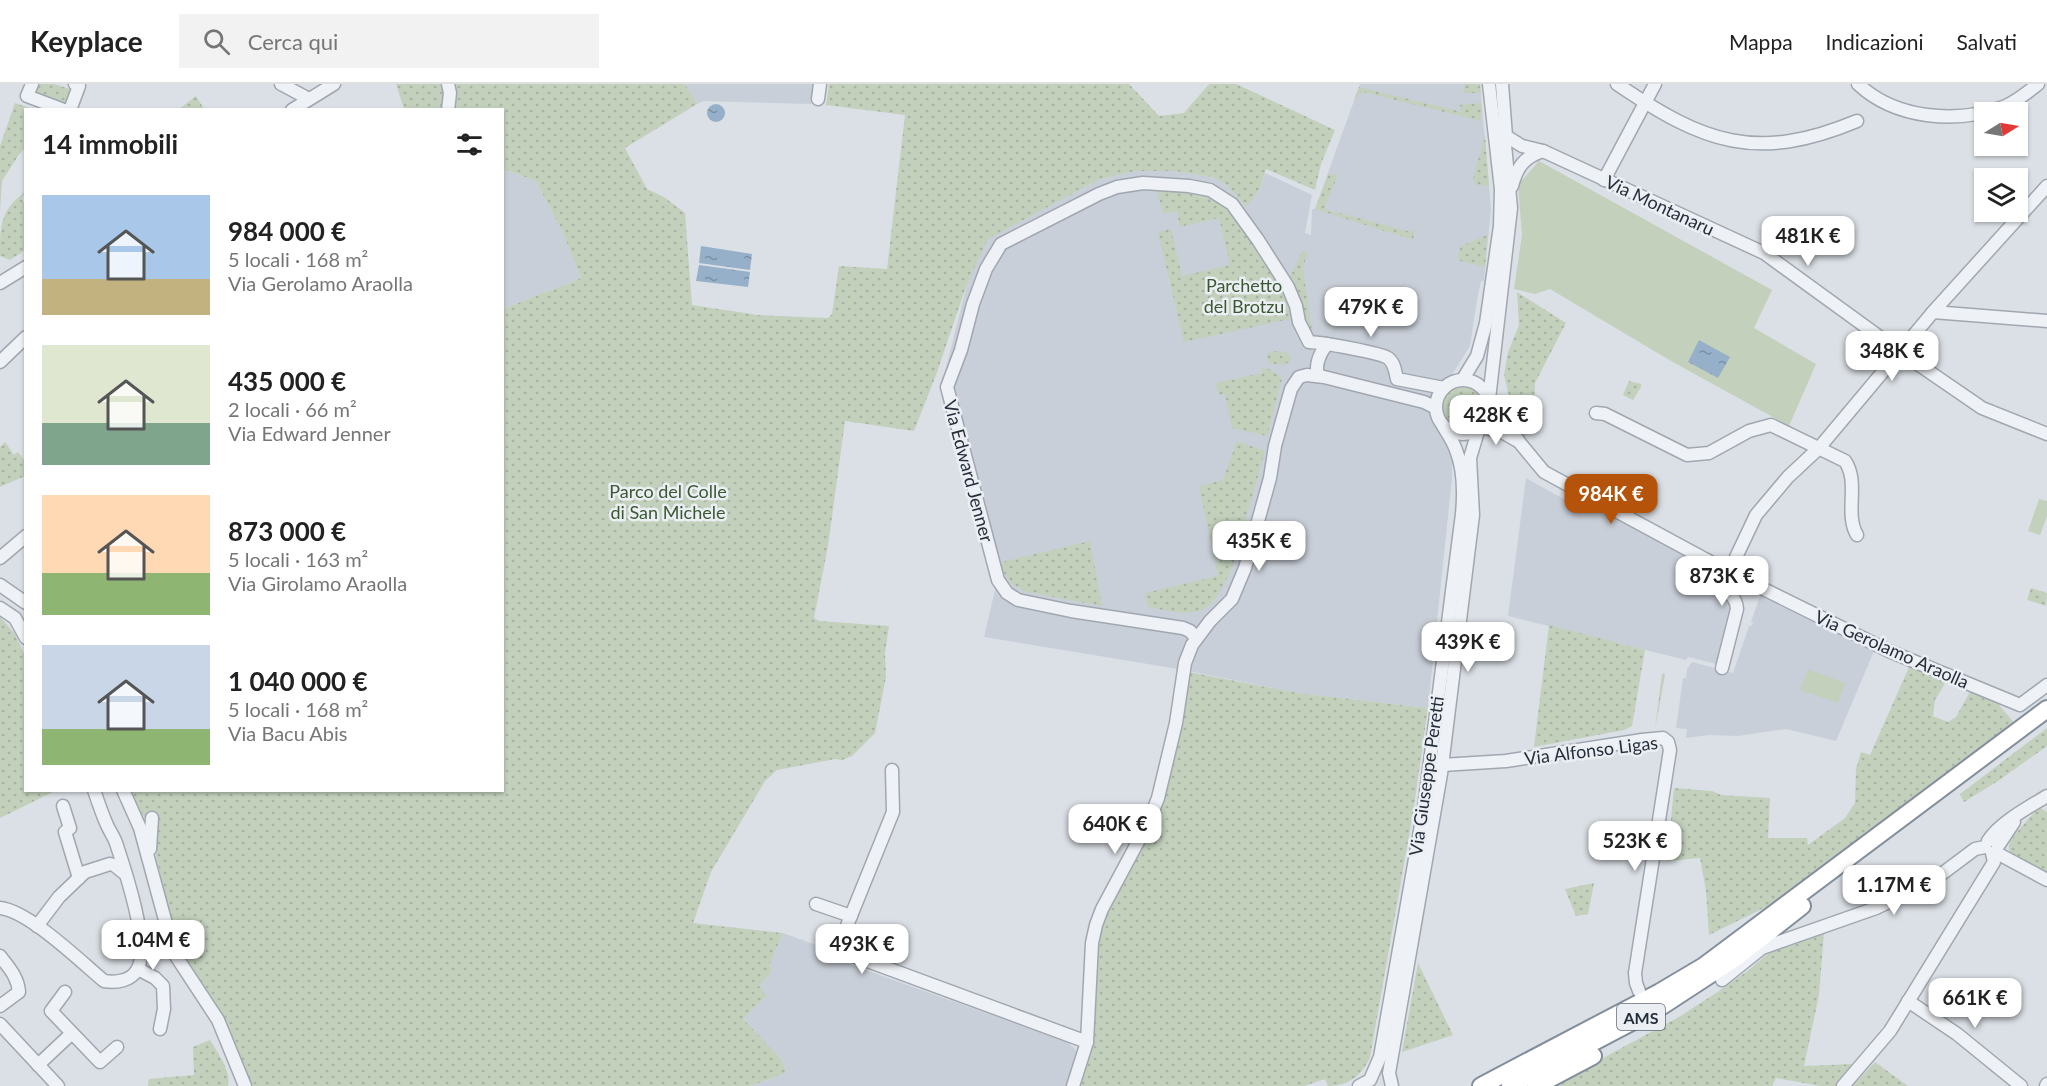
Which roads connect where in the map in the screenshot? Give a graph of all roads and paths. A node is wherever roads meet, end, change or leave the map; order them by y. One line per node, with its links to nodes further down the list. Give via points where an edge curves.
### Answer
1 (32, 84): 16 (street, via 27,96)
2 (75, 84): 17 (street, via 78,86)
3 (286, 84): 13 (street)
4 (334, 84): 13 (street)
5 (448, 84): 19 (street)
6 (820, 84): 14 (street)
7 (1489, 84): 35 (street, via 1501,189 1500,226 1486,323 1478,356)
8 (1502, 84): 21 (street, Via Giuseppe Peretti)
9 (1617, 84): 15 (street)
10 (1655, 84): 15 (street)
11 (1858, 84): 12 (street, via 1890,106 1953,117 2005,107)
12 (2038, 84)
13 (309, 99): 18 (street)
14 (818, 99)
15 (1644, 103): 20 (street, via 1701,132 1764,145 1826,133); 23 (street)
16 (59, 108)
17 (71, 108)
18 (295, 108)
19 (448, 108)
20 (1857, 121)
21 (1506, 136): 22 (street, Via Montanaru, via 1522,146); 25 (street, Via Giuseppe Peretti)
22 (1543, 151): 23 (street, Via Montanaru); 25 (street, via 1521,163)
23 (1604, 180): 32 (street, Via Montanaru, via 1764,253)
24 (2047, 186): 28 (street)
25 (1510, 195): 37 (street, Via Giuseppe Peretti, via 1510,227)
26 (24, 268): 27 (street)
27 (2, 278)
28 (1933, 312): 29 (street); 32 (street)
29 (2047, 321)
30 (24, 339): 33 (street)
31 (1327, 344): 34 (street, via 1320,352); 36 (street, via 1387,357 1397,379); 54 (street, Via Edward Jenner, via 1309,342 1288,287 1258,240 1232,204 1210,190 1143,183 1099,194 1001,244 986,269 947,387 998,580 1018,600 1183,628)
32 (1899, 351): 42 (street, Via Montanaru, via 1982,408); 44 (street)
33 (0, 362)
34 (1318, 376): 38 (street); 54 (street, via 1299,377 1291,389 1245,568 1232,599)
35 (1463, 380): 36 (street); 37 (street, via 1477,383)
36 (1444, 388): 38 (street)
37 (1489, 399): 41 (street, Via Giuseppe Peretti, via 1490,411); 43 (street, Via Gerolamo Araolla)
38 (1436, 408): 40 (street, Via Giuseppe Peretti)
39 (1596, 413): 44 (street, via 1687,455 1709,453 1749,431 1771,425)
40 (1442, 424): 41 (street, via 1460,434); 97 (street, Via Giuseppe Peretti, via 1460,462 1462,514 1424,808 1380,1057 1370,1080)
41 (1480, 428): 43 (street, via 1502,432); 58 (street, Via Giuseppe Peretti, via 1470,458 1473,515)
42 (2047, 434)
43 (1520, 443): 48 (street, Via Gerolamo Araolla, via 1544,472)
44 (1819, 448): 45 (street, via 1845,461 1850,468 1852,521); 49 (street, via 1756,514)
45 (1857, 535)
46 (24, 538): 47 (street)
47 (0, 558)
48 (1707, 560): 49 (street, Via Gerolamo Araolla); 55 (street, via 1710,579 1737,601)
49 (1729, 572): 56 (street, Via Gerolamo Araolla, via 1889,651 2020,705)
50 (0, 585): 51 (street)
51 (24, 602)
52 (0, 608): 53 (street, via 15,618)
53 (24, 634)
54 (1196, 638): 88 (street, via 1185,663 1158,798 1096,925)
55 (1722, 668)
56 (2047, 685)
57 (2043, 716): 77 (highway, AMS); 78 (highway, AMS)
58 (1442, 765): 81 (street, Via Alfonso Ligas, via 1506,761 1642,740 1663,738 1668,742 1670,750 1635,973); 98 (street, Via Giuseppe Peretti, via 1389,1073)
59 (892, 770): 74 (street, via 893,812)
60 (95, 792): 65 (street)
61 (124, 792): 67 (street)
62 (2047, 796): 66 (street, via 1992,834)
63 (63, 806): 70 (street, via 70,828 65,832)
64 (152, 818): 67 (street)
65 (108, 827): 68 (street); 69 (street)
66 (1992, 848): 71 (street); 80 (street, via 1976,849 1943,873 1876,908 1762,948); 83 (street, via 1994,862)
67 (150, 862): 92 (street, via 174,953 218,1020)
68 (110, 864): 69 (street); 70 (street)
69 (126, 875): 79 (street, via 138,925)
70 (79, 878): 75 (street, via 58,897)
71 (2047, 880)
72 (816, 904): 74 (street)
73 (0, 908): 75 (street, via 10,909)
74 (850, 916): 88 (street, via 841,947 846,953)
75 (37, 926): 79 (street, via 104,981 126,980)
76 (0, 956): 84 (street, via 15,975 19,992)
77 (1737, 957): 80 (highway); 90 (highway, AMS, via 1662,1006)
78 (1704, 966): 81 (highway, via 1688,967); 90 (highway, AMS)
79 (138, 969): 86 (street, via 163,986)
80 (1722, 980): 102 (highway, via 1629,1037)
81 (1639, 991): 99 (highway)
82 (65, 992): 87 (street, via 51,1011)
83 (1908, 1001): 103 (street, via 1890,1031); 104 (street, via 1957,1034)
84 (0, 1006)
85 (0, 1024): 91 (street)
86 (160, 1029)
87 (71, 1034): 89 (street, via 100,1062); 91 (street)
88 (1087, 1042): 96 (street)
89 (117, 1047)
90 (1538, 1063): 100 (highway, AMS); 101 (highway, AMS)
91 (38, 1065): 93 (street)
92 (238, 1070): 94 (street); 95 (street)
93 (58, 1086)
94 (236, 1086)
95 (245, 1086)
96 (1073, 1086)
97 (1359, 1086)
98 (1392, 1086)
99 (1468, 1086)
100 (1481, 1086)
101 (1510, 1086)
102 (1536, 1086)
103 (1843, 1086)
104 (2021, 1086)

